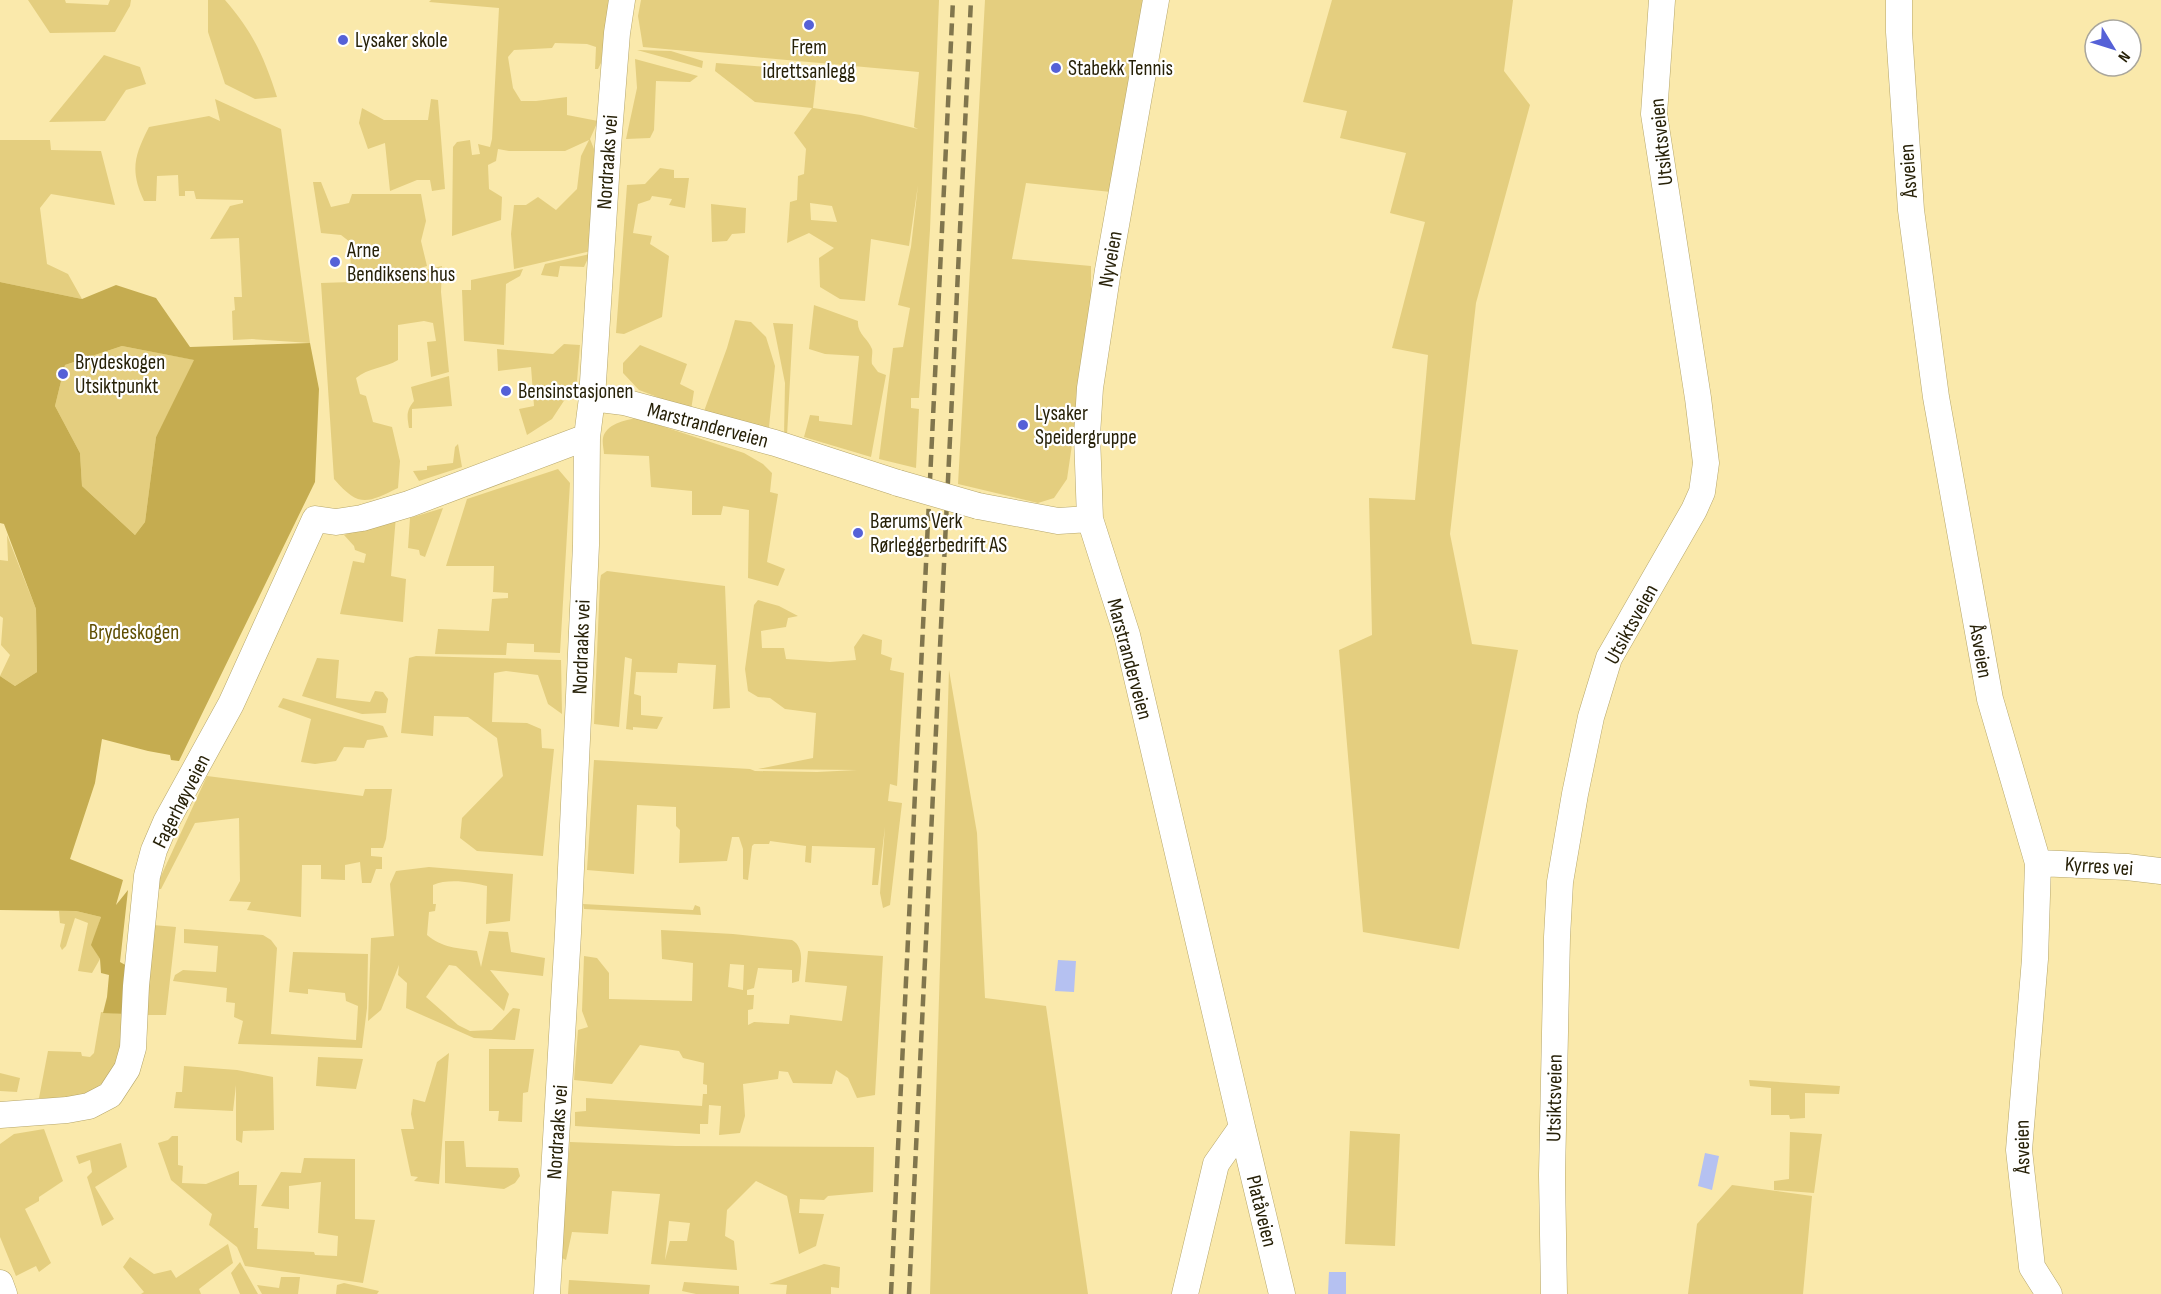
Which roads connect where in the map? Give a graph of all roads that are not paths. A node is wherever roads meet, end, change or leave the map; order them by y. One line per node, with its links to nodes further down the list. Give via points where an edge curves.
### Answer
1 (622, 0): 5 (street, Nordraaks vei)
2 (1156, 0): 7 (street, Nyveien, via 1090,388)
3 (1662, 0): 17 (street, Utsiktsveien, via 1654,114 1706,463 1702,492 1694,510 1609,658 1591,717 1575,794 1560,882 1557,938 1552,1174)
4 (1899, 0): 8 (street, Åsveien, via 1911,210 1936,397 1990,699)
5 (592, 398): 6 (street, Nordraaks vei); 7 (street, Marstranderveien, bridge, via 624,402 764,440 978,506 1058,521)
6 (587, 437): 10 (street, Fagerhøyveien, via 362,518 336,522 315,519 231,704 154,850 147,876 133,1048 127,1069 110,1095 89,1106); 14 (street, Nordraaks vei, via 586,545 568,933)
7 (1090, 519): 11 (street, Marstranderveien, via 1127,635)
8 (2038, 863): 9 (street, Kyrres vei); 18 (street, Åsveien, via 2035,959 2019,1150 2032,1267)
9 (2161, 871)
10 (0, 1114)
11 (1242, 1127): 15 (street, via 1216,1164); 16 (street, Platåveien)
12 (0, 1282): 13 (street)
13 (4, 1294)
14 (547, 1294)
15 (1185, 1294)
16 (1282, 1294)
17 (1554, 1294)
18 (2049, 1294)

